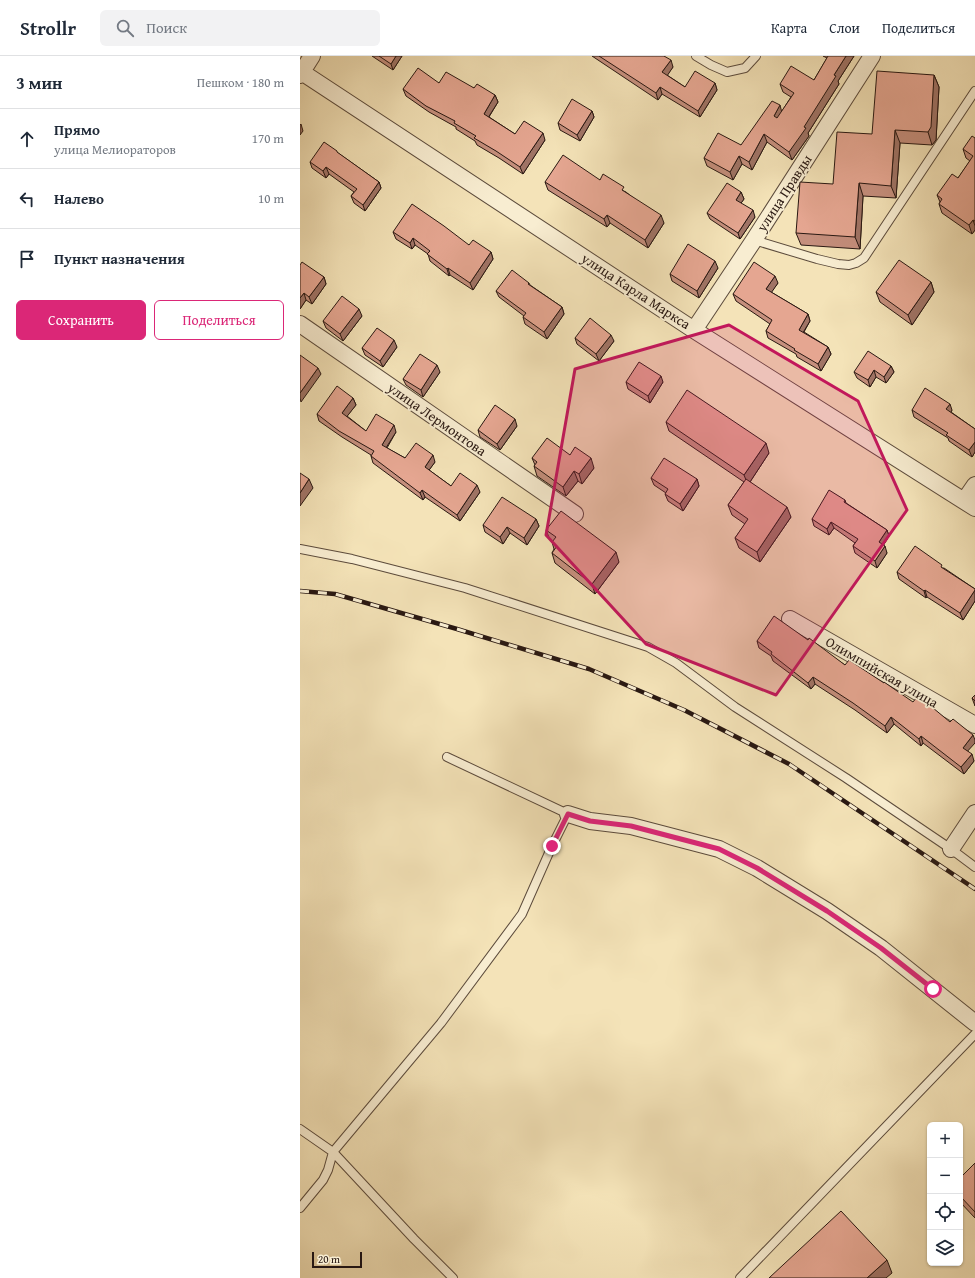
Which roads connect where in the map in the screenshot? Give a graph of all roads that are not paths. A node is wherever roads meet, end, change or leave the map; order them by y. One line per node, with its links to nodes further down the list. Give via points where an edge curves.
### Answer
1 (312, 56): 5 (street)
2 (696, 56): 3 (lane, via 727,72 745,68)
3 (756, 56)
4 (872, 56): 7 (street, улица Правды)
5 (301, 73): 9 (street, улица Карла Маркса)
6 (975, 91): 7 (lane, via 864,258 849,265 838,264)
7 (754, 240): 9 (street, улица Правды)
8 (300, 324): 12 (street, улица Лермонтова)
9 (694, 330): 11 (street, улица Карла Маркса)
10 (975, 486): 11 (street)
11 (970, 505)
12 (575, 514)
13 (300, 548): 19 (lane, via 465,588 648,647 676,663 735,707)
14 (790, 619): 15 (street, Олимпийская улица)
15 (975, 725)
16 (446, 757): 18 (lane)
17 (975, 813): 19 (street)
18 (568, 814): 21 (street, via 590,821 631,826 719,849 757,868 881,948); 24 (lane, via 522,914 440,1023)
19 (951, 849): 20 (lane)
20 (975, 867)
21 (975, 1023)
22 (975, 1034): 27 (lane)
23 (300, 1129): 24 (lane)
24 (333, 1152): 25 (lane, via 323,1180); 26 (lane)
25 (300, 1208)
26 (453, 1278)
27 (740, 1278)

